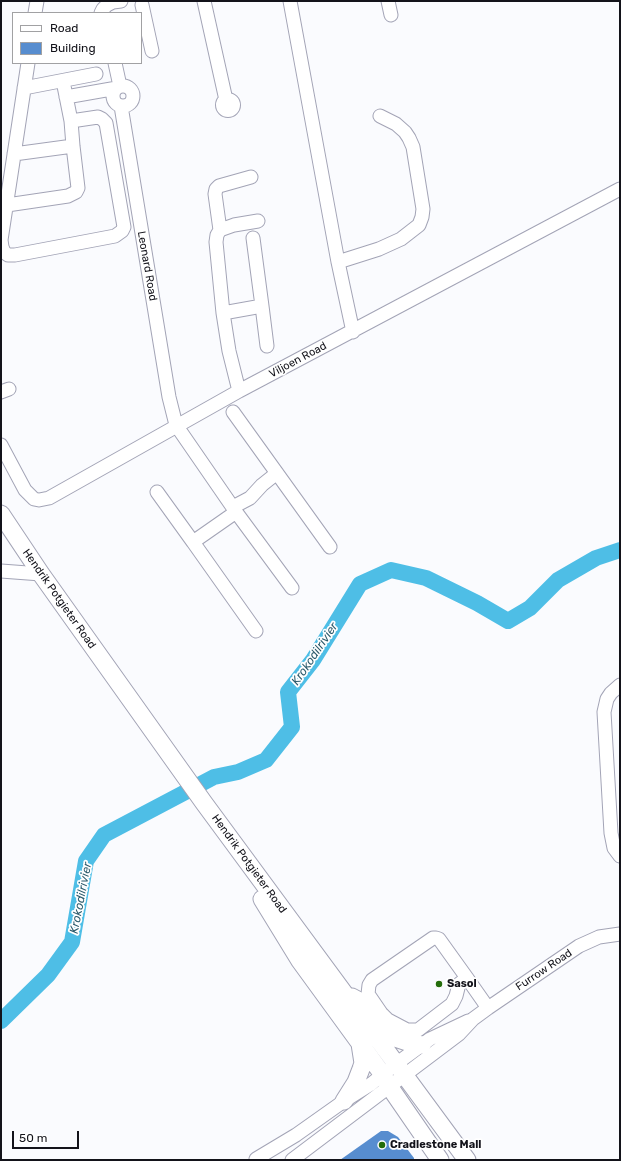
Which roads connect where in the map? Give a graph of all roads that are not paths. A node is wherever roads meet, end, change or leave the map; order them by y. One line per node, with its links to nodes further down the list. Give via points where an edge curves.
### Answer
1 (37, 1): 7 (street)
2 (121, 1): 8 (street, via 107,5)
3 (204, 1): 17 (street)
4 (290, 1): 29 (street)
5 (388, 1): 9 (street)
6 (142, 2): 10 (street)
7 (35, 12)
8 (102, 12)
9 (391, 15)
10 (152, 51)
11 (28, 64): 15 (street)
12 (115, 64): 16 (street, Leonard Road)
13 (96, 74): 14 (street)
14 (63, 81): 15 (street); 18 (street)
15 (24, 88): 22 (street)
16 (118, 94): 18 (street); 36 (street, Leonard Road, via 169,397)
17 (226, 100)
18 (67, 102): 20 (street)
19 (380, 116): 29 (street, via 405,132 413,147 423,209 422,217 419,225 401,238)
20 (71, 122): 21 (street); 25 (street, via 98,117 106,123 124,227 122,231 115,236 8,255 4,252 1,240)
21 (72, 146): 22 (street); 25 (street, via 78,182 76,192 68,196)
22 (14, 154): 25 (street)
23 (251, 177): 27 (street, via 216,189)
24 (620, 189): 32 (street, Viljoen Road)
25 (7, 205)
26 (258, 221): 27 (street)
27 (220, 230): 31 (street, via 216,242)
28 (253, 238): 30 (street)
29 (338, 262): 32 (street)
30 (262, 306): 31 (street); 33 (street)
31 (223, 312): 34 (street)
32 (353, 332): 34 (street, Viljoen Road)
33 (268, 346)
34 (239, 392): 36 (street, Viljoen Road)
35 (233, 412): 38 (street)
36 (176, 425): 37 (street, Viljoen Road, via 45,500 34,499 25,490); 40 (street)
37 (1, 445)
38 (277, 472): 40 (street); 43 (street)
39 (157, 492): 42 (street)
40 (234, 510): 42 (street); 46 (street)
41 (1, 514): 45 (main road, Hendrik Potgieter Road)
42 (193, 542): 47 (street)
43 (330, 547)
44 (1, 571): 45 (street)
45 (40, 574): 49 (main road, Hendrik Potgieter Road)
46 (292, 588)
47 (256, 631)
48 (620, 685): 50 (street, via 607,699 604,712 611,832 614,848)
49 (206, 806): 53 (main road, Hendrik Potgieter Road); 56 (main road, Hendrik Potgieter Road, via 296,955)
50 (620, 856)
51 (620, 934): 54 (street, Furrow Road, via 599,937 579,946)
52 (467, 978): 52 (street, via 439,939 433,938 372,980 368,994 388,1020 407,1030 418,1030 452,1004 459,984); 54 (street)
53 (344, 994): 57 (main road, via 365,1004 395,1038); 58 (main road, Hendrik Potgieter Road)
54 (488, 1008): 55 (street, Furrow Road)
55 (473, 1019): 57 (street, Furrow Road); 58 (street, Furrow Road, via 459,1034)
56 (360, 1044): 59 (main road, Hendrik Potgieter Road); 60 (main road, via 363,1063 356,1082)
57 (422, 1045): 58 (street, Furrow Road)
58 (400, 1069): 59 (street); 65 (main road, Hendrik Potgieter Road)
59 (386, 1081): 60 (street, via 371,1084); 63 (street); 64 (main road, Hendrik Potgieter Road)
60 (344, 1101): 61 (street)
61 (255, 1160): 62 (street)
62 (269, 1160)
63 (292, 1160)
64 (440, 1160)
65 (467, 1160)

